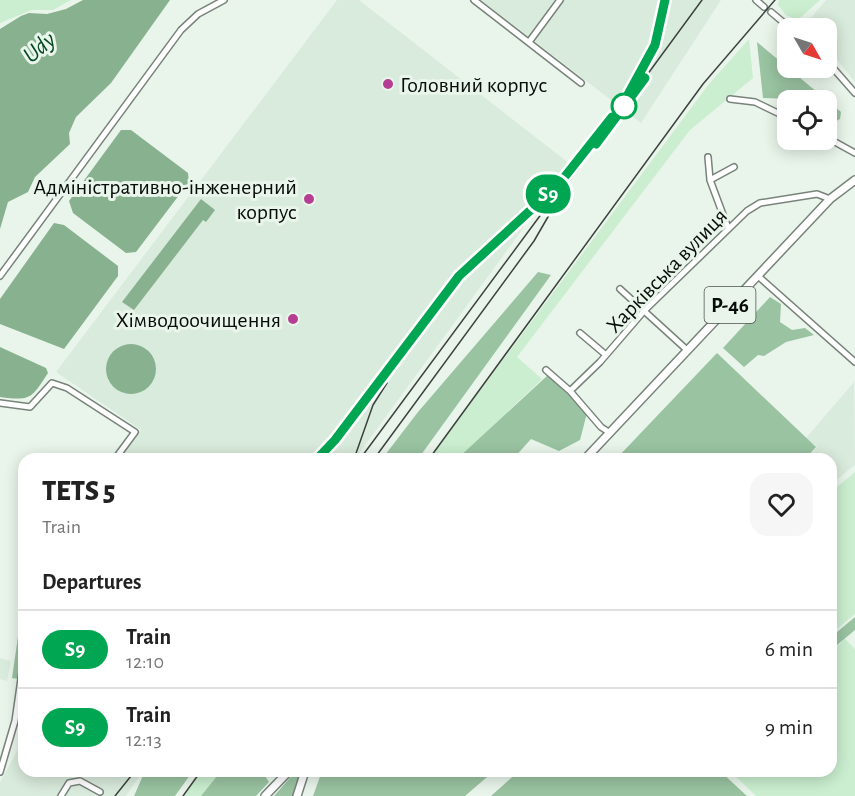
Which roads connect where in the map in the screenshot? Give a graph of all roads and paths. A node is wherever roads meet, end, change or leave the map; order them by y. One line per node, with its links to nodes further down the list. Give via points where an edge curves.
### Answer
1 (224, 0): 22 (street, via 198,14 181,30)
2 (474, 0): 8 (street)
3 (560, 0): 8 (street)
4 (756, 0): 5 (street)
5 (764, 7)
6 (771, 12): 7 (street)
7 (778, 18)
8 (529, 42): 10 (street)
9 (837, 73): 11 (street)
10 (581, 83)
11 (855, 93)
12 (730, 99): 13 (street, via 755,102)
13 (777, 113)
14 (837, 143): 15 (street)
15 (855, 153)
16 (708, 157): 18 (street)
17 (734, 167): 18 (street)
18 (710, 180): 21 (street)
19 (855, 180): 20 (main road, Р-46)
20 (830, 199): 21 (street, Харківська вулиця, via 817,194 760,203); 23 (main road, Р-46)
21 (728, 228): 25 (street, Харківська вулиця)
22 (0, 276)
23 (758, 276): 27 (main road, Р-46); 29 (street)
24 (620, 289): 25 (street)
25 (644, 311): 27 (street); 28 (street, Харківська вулиця)
26 (580, 333): 28 (street)
27 (687, 350): 33 (main road, Р-46)
28 (606, 356): 31 (street, Харківська вулиця)
29 (855, 362)
30 (546, 370): 31 (street)
31 (570, 391): 33 (street, via 601,428)
32 (0, 403): 34 (street, via 30,407 51,383 67,388 135,432)
33 (610, 433): 35 (main road, Р-46)
34 (119, 453)
35 (591, 453)
36 (18, 700): 38 (street)
37 (0, 751): 38 (street)
38 (7, 756): 39 (street)
39 (0, 772)
40 (283, 777): 44 (main road)
41 (303, 777): 45 (main road)
42 (100, 792): 43 (street, via 80,781 69,783)
43 (61, 796)
44 (264, 796)
45 (297, 796)

